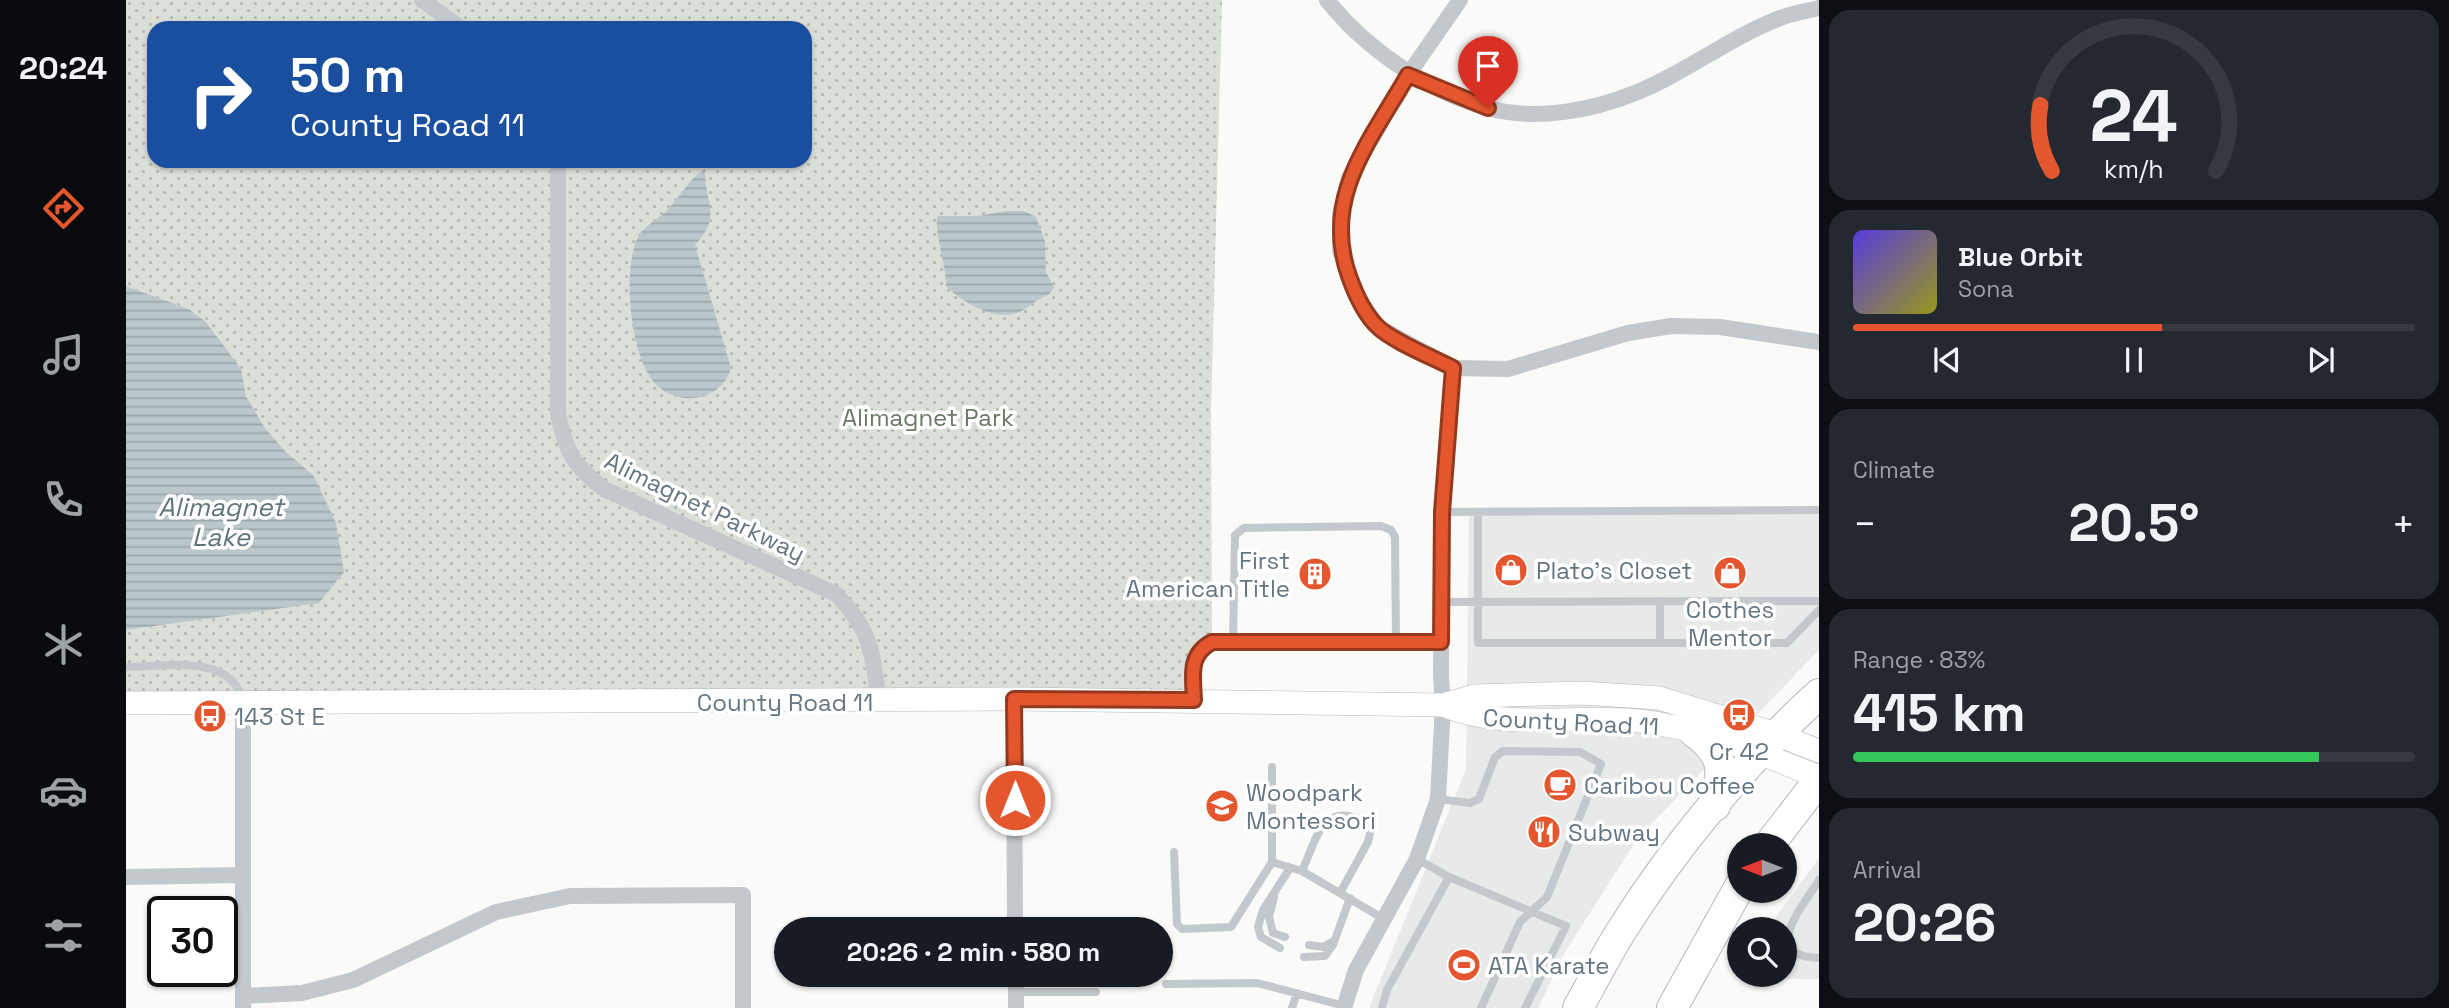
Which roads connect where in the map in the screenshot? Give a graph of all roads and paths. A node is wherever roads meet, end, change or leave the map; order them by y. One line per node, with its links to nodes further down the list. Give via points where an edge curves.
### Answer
1 (422, 0): 5 (street)
2 (1326, 0): 6 (street)
3 (1460, 0): 6 (street)
4 (1819, 8): 6 (street, via 1783,17 1635,93 1575,111 1534,114 1488,108)
5 (451, 21)
6 (1408, 75): 9 (street, via 1349,178 1340,214 1340,251 1355,293 1378,327)
7 (558, 168): 26 (street, Alimagnet Parkway, via 558,414 565,448 582,472 604,489 836,594 857,615 869,640)
8 (1819, 342): 9 (street, via 1720,327 1671,326 1628,333 1508,369)
9 (1453, 368): 11 (street)
10 (1819, 510): 12 (lane)
11 (1442, 512): 12 (lane); 16 (street)
12 (1478, 512): 13 (lane)
13 (1478, 601): 14 (lane); 16 (lane); 21 (lane, via 1478,643)
14 (1660, 601): 15 (lane); 21 (lane)
15 (1819, 601)
16 (1441, 602): 20 (street)
17 (1819, 610): 21 (lane, via 1787,643)
18 (1396, 640): 19 (lane); 19 (lane, via 1395,537 1381,526 1244,528 1236,535); 20 (lane)
19 (1233, 642): 25 (lane, via 1212,642 1199,649 1194,657)
20 (1441, 642): 29 (street)
21 (1660, 643)
22 (126, 667): 28 (lane, via 215,668 239,686)
23 (1819, 694): 31 (highway)
24 (1014, 699): 25 (street, County Road 11); 26 (street, County Road 11); 52 (street)
25 (1194, 700): 29 (street, County Road 11)
26 (879, 702): 28 (street, County Road 11)
27 (126, 703): 28 (street, County Road 11)
28 (243, 703): 43 (street)
29 (1443, 705): 30 (street, County Road 11, via 1471,717 1640,721); 31 (street, County Road 11, via 1474,696 1568,693 1659,698); 35 (street)
30 (1694, 732): 31 (street, County Road 11); 36 (highway, via 1717,755 1722,781)
31 (1768, 743): 32 (street, County Road 11); 34 (street, County Road 11); 36 (highway)
32 (1819, 751)
33 (1272, 768): 40 (lane)
34 (1819, 778): 37 (highway)
35 (1438, 799): 39 (street); 51 (lane, via 1470,803 1479,799 1495,757 1503,751 1580,752 1601,764 1547,897)
36 (1716, 806): 71 (highway, via 1620,932)
37 (1778, 833)
38 (1174, 852): 40 (lane, via 1177,924 1182,929 1231,927)
39 (1417, 859): 45 (lane); 53 (street)
40 (1272, 862): 41 (lane)
41 (1290, 868): 42 (lane); 47 (lane)
42 (1302, 872): 48 (lane); 48 (lane, via 1319,832 1333,816 1341,813 1366,822 1371,829 1368,842)
43 (243, 875): 44 (street); 64 (street)
44 (126, 877)
45 (1449, 877): 51 (lane); 68 (lane, via 1387,990)
46 (1819, 880): 59 (lane, via 1789,930 1788,944 1799,958)
47 (1275, 891): 54 (lane, via 1269,924 1273,933); 57 (lane, via 1263,910 1258,932)
48 (1340, 892): 49 (lane)
49 (1350, 898): 53 (lane); 55 (lane)
50 (1731, 903): 72 (highway)
51 (1532, 911): 69 (lane, via 1520,922); 70 (lane, via 1566,926)
52 (1015, 917)
53 (1384, 919): 65 (street, via 1356,970)
54 (1285, 937)
55 (1335, 939): 56 (lane, via 1323,947); 58 (lane, via 1325,956)
56 (1309, 945)
57 (1280, 948)
58 (1304, 957)
59 (1819, 958)
60 (1173, 984): 62 (lane, via 1257,983)
61 (1096, 992): 63 (lane)
62 (1297, 993): 65 (lane); 67 (lane)
63 (1016, 1000)
64 (243, 1002): 66 (street, via 353,981 496,912 570,896 743,895)
65 (1345, 1007)
66 (743, 1008)
67 (1292, 1008)
68 (1382, 1008)
69 (1481, 1008)
70 (1525, 1008)
71 (1578, 1008)
72 (1672, 1008)

